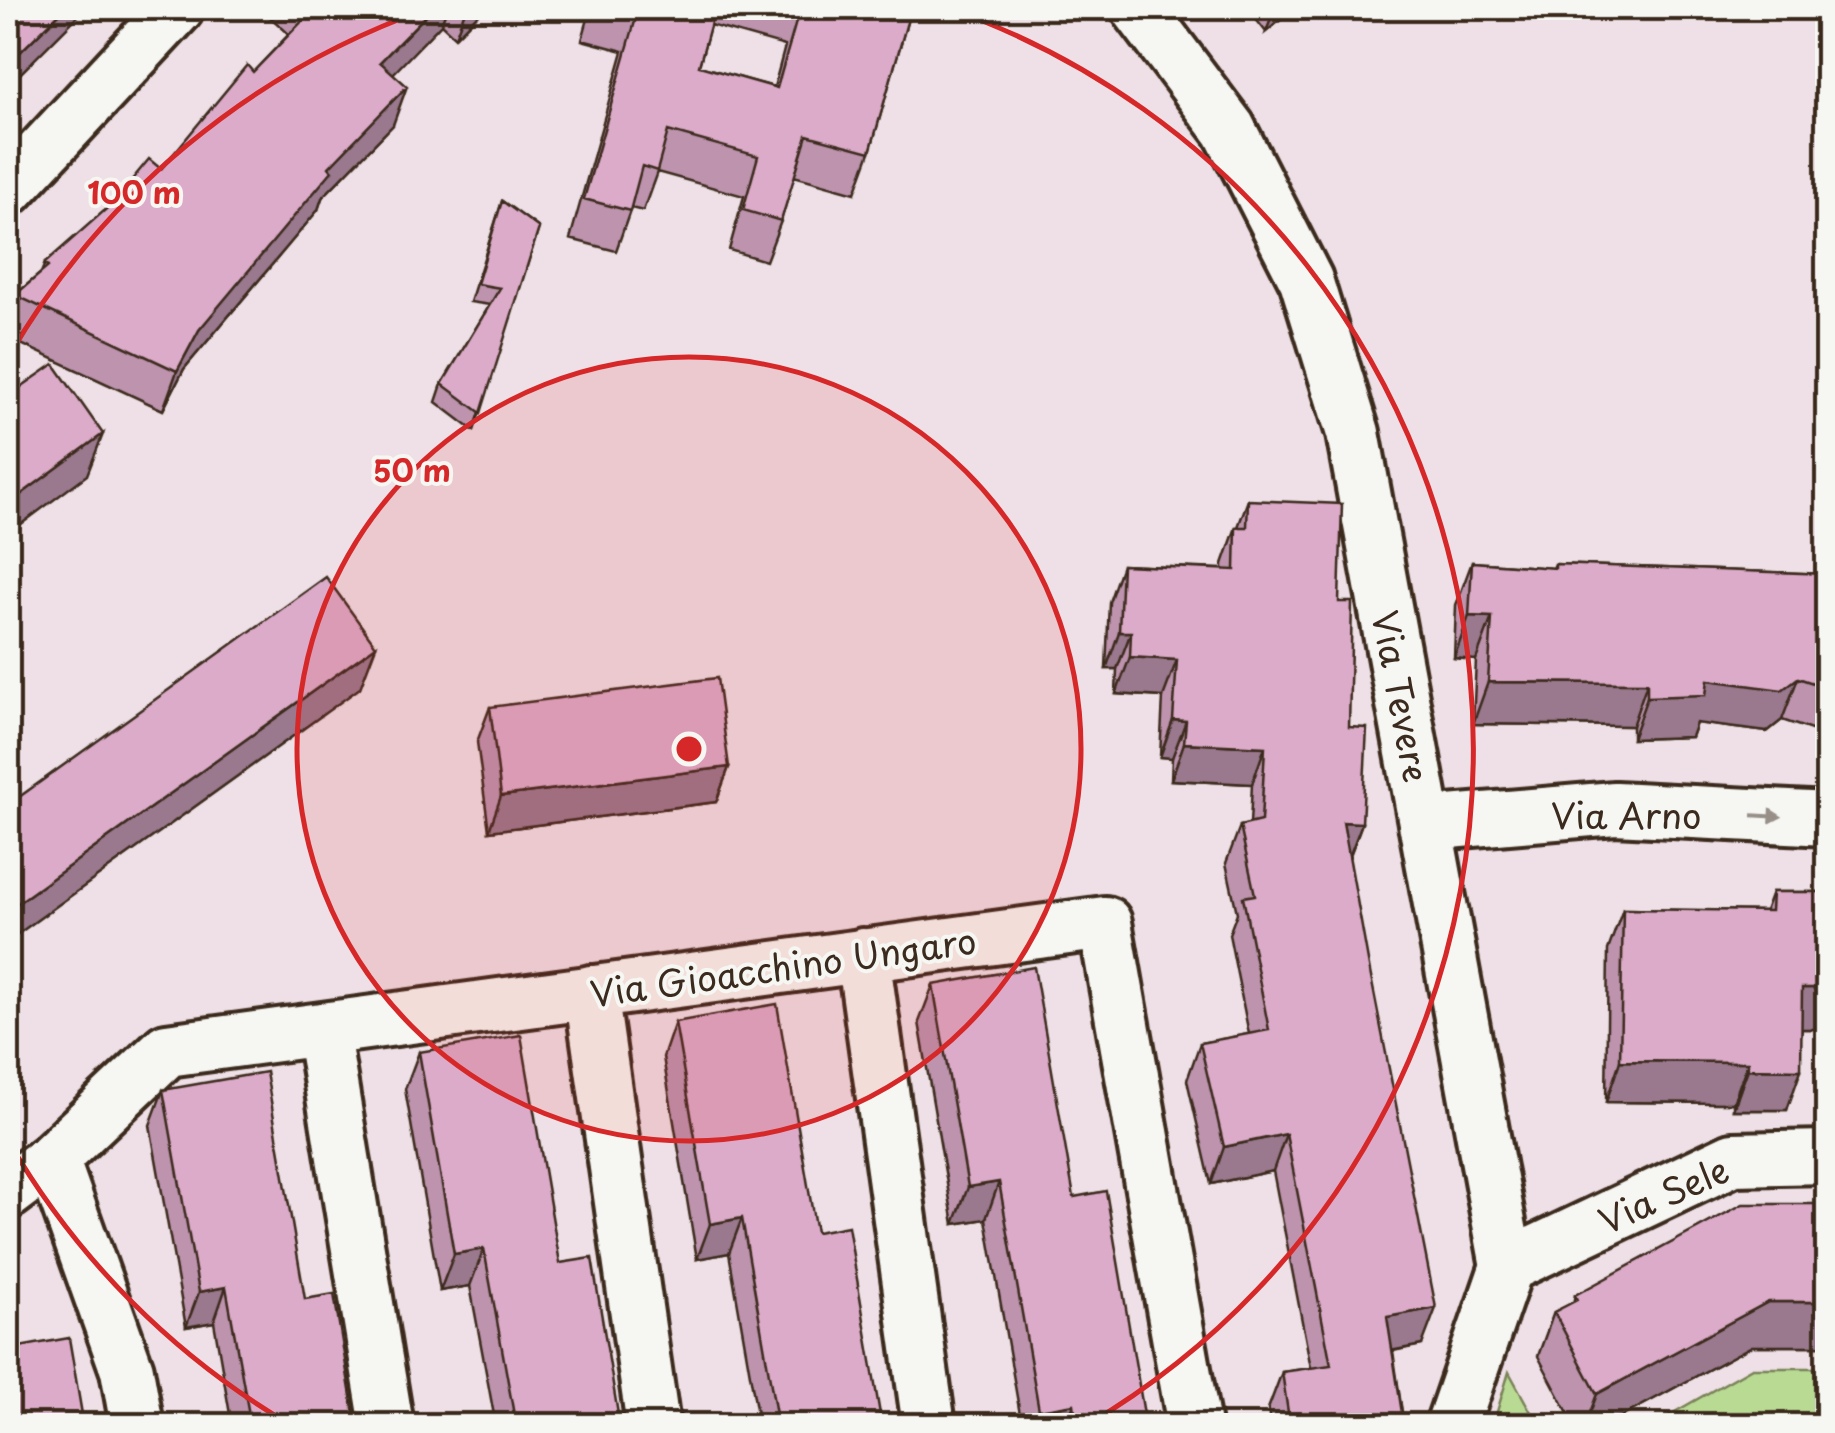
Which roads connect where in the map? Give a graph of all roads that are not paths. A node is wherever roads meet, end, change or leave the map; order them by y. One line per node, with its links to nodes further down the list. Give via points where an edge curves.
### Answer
1 (178, 8): 3 (street)
2 (1138, 8): 5 (street, Via Tevere, via 1230,128 1306,280 1353,433)
3 (8, 190)
4 (1828, 819): 5 (street, Via Arno, one-way to 4, via 1615,808)
5 (1426, 824): 12 (street, Via Tevere)
6 (864, 956): 7 (street, Via Gioacchino Ungaro); 16 (street); 17 (street, Via Gioacchino Ungaro, via 1105,923)
7 (590, 992): 8 (street, Via Gioacchino Ungaro); 15 (street)
8 (322, 1029): 10 (street, Via Gioacchino Ungaro, via 167,1050); 14 (street)
9 (1828, 1158): 12 (street, Via Sele, via 1733,1159)
10 (52, 1160): 11 (street, Via Gioacchino Ungaro); 13 (street, via 127,1370)
11 (8, 1192)
12 (1507, 1266): 18 (street, Via Tevere)
13 (136, 1426)
14 (387, 1426)
15 (654, 1426)
16 (928, 1426)
17 (1194, 1426)
18 (1452, 1426)

